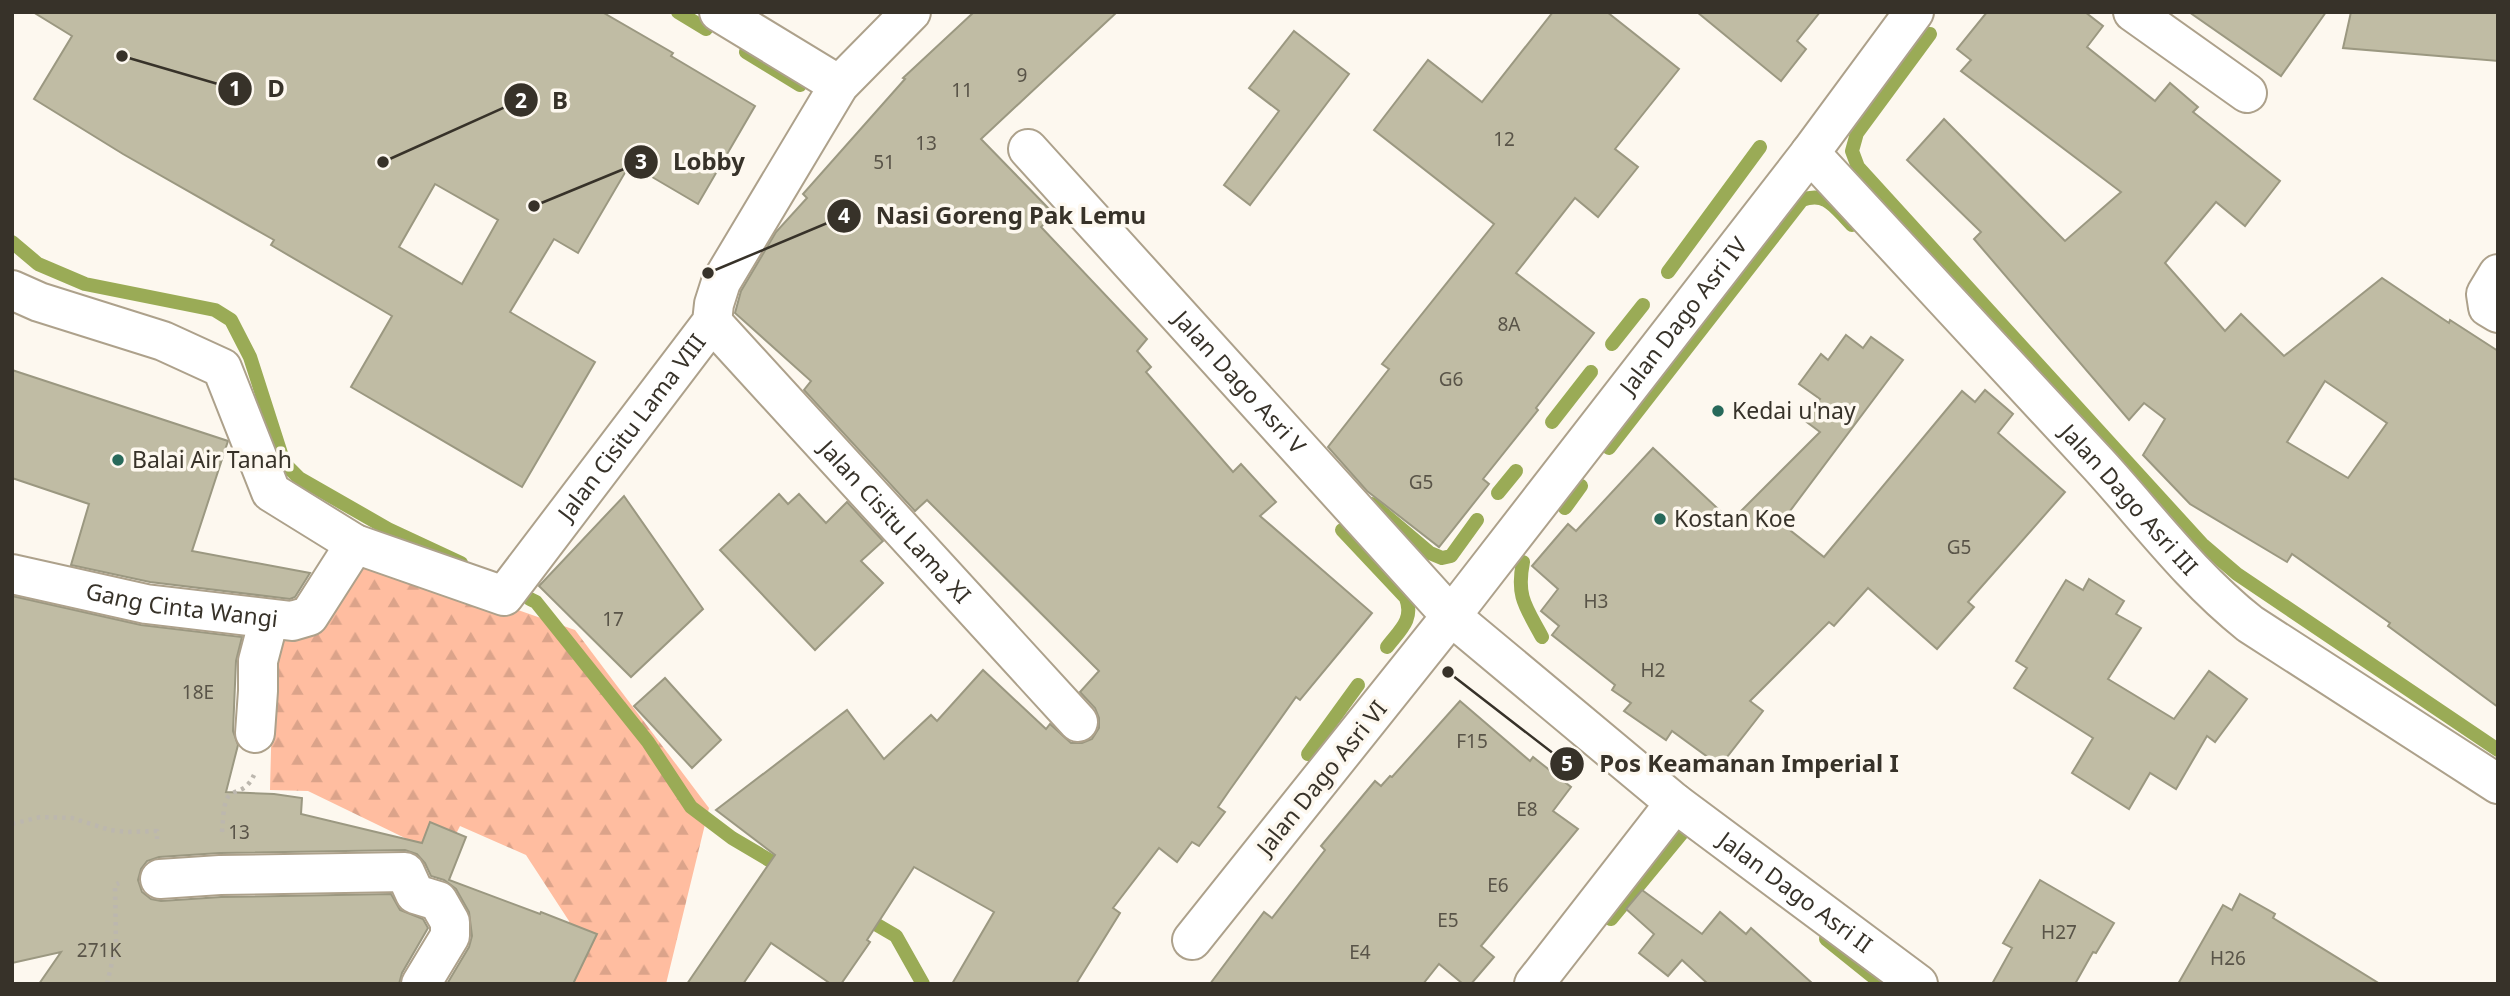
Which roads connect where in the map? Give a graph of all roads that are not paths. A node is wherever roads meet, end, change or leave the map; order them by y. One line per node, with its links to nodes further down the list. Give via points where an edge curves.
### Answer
1 (719, 12): 5 (street)
2 (911, 12): 5 (street, Jalan Cisitu Lama VIII)
3 (1914, 12): 8 (street, Jalan Dago Asri IV)
4 (2133, 12): 6 (street)
5 (839, 85): 12 (street, Jalan Cisitu Lama VIII, via 721,282)
6 (2247, 93)
7 (1028, 149): 15 (street, Jalan Dago Asri V)
8 (1810, 153): 15 (street, Jalan Dago Asri IV); 19 (street, Jalan Dago Asri III, via 2221,601)
9 (2498, 274): 11 (street, via 2486,295 2488,307)
10 (12, 290): 13 (street, via 163,341 222,369 271,492)
11 (2498, 313)
12 (712, 322): 13 (street, Jalan Cisitu Lama VIII, via 504,596); 17 (street, Jalan Cisitu Lama XI)
13 (355, 544): 16 (street, Gang Cinta Wangi, via 309,616 292,621)
14 (12, 574): 16 (street, Gang Cinta Wangi, via 146,604)
15 (1451, 616): 20 (street, Jalan Dago Asri V); 22 (street, Jalan Dago Asri VI)
16 (269, 619): 18 (street, via 258,660)
17 (1078, 722)
18 (256, 751)
19 (2498, 784)
20 (1675, 803): 24 (street); 25 (street, Jalan Dago Asri II)
21 (160, 879): 23 (street, via 405,872 415,894 438,901 450,922 450,936)
22 (1192, 940)
23 (421, 984)
24 (1534, 984)
25 (1917, 984)

